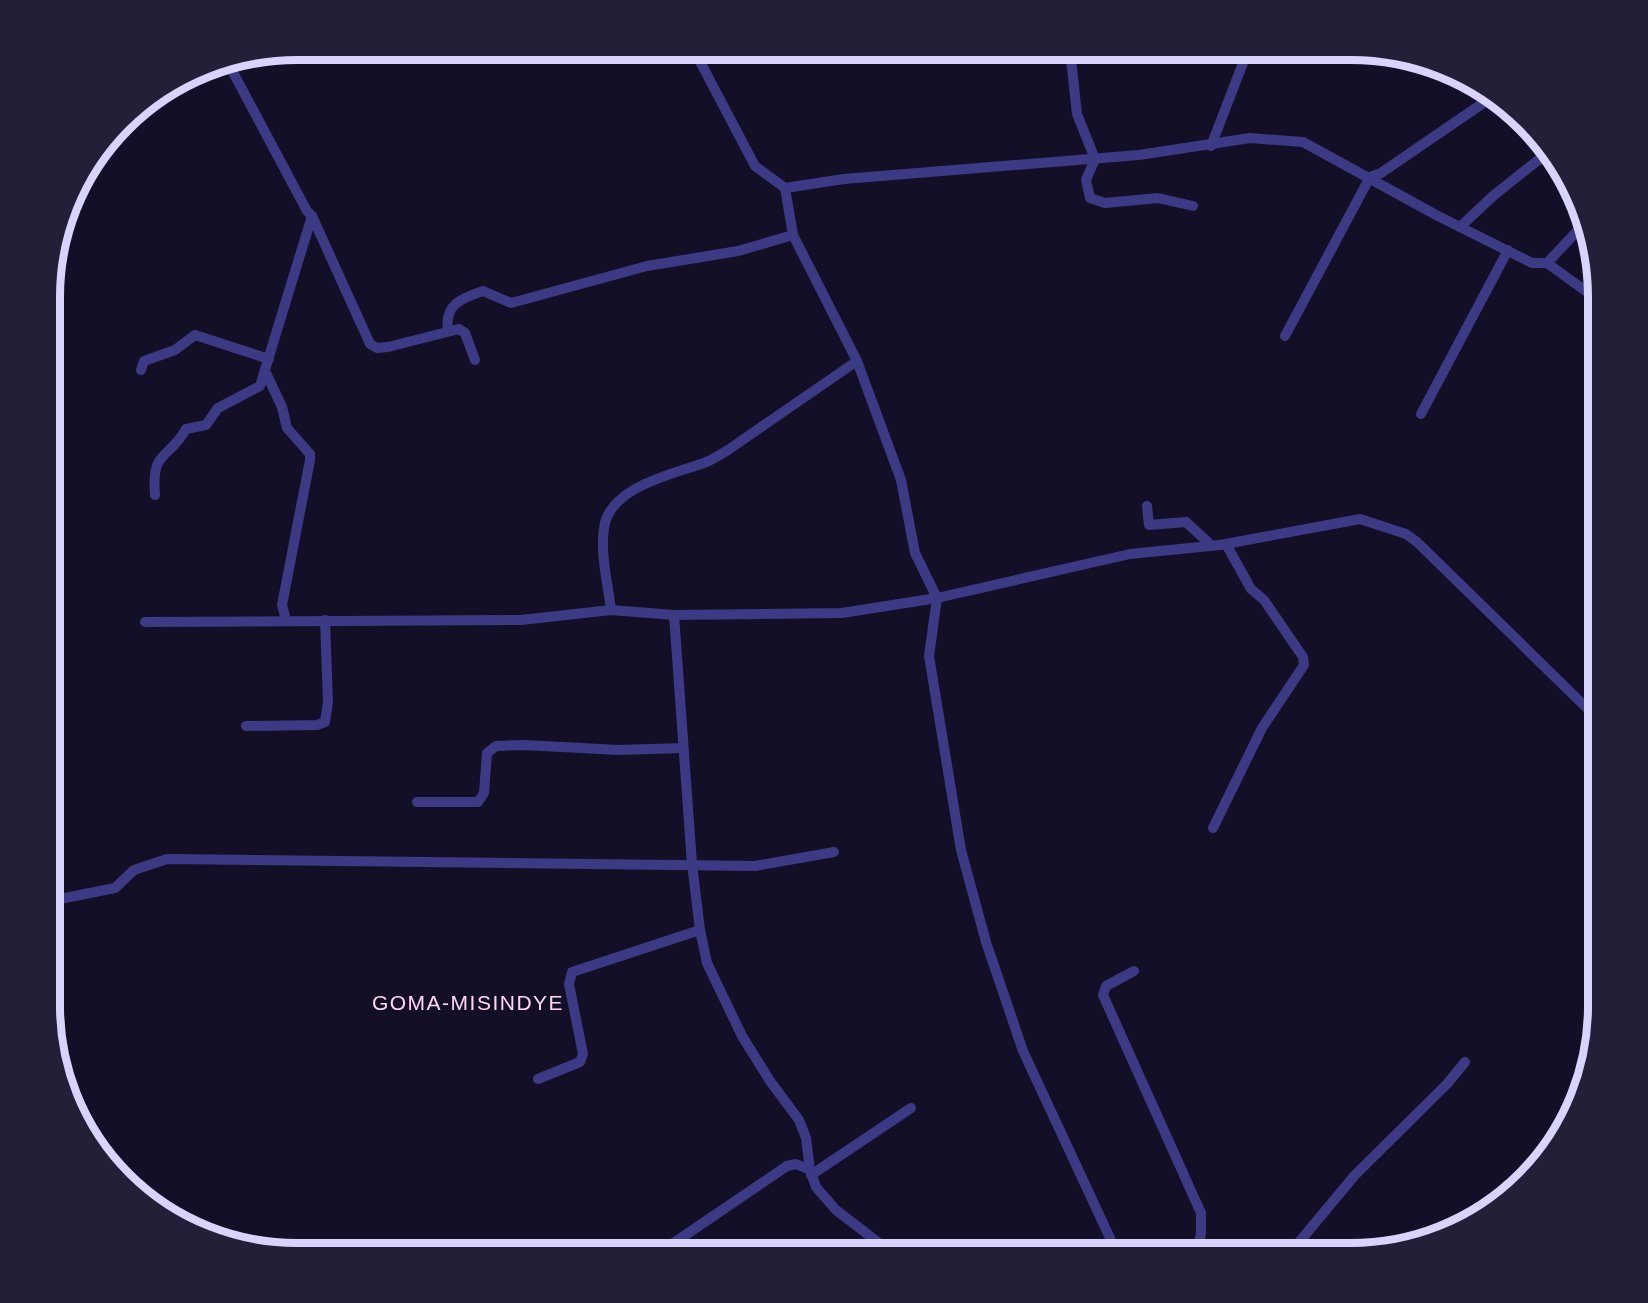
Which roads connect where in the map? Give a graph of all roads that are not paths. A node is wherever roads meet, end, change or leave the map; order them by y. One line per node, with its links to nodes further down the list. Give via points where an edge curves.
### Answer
1 (699, 60): 10 (street, via 754,166)
2 (1071, 60): 8 (street, via 1077,114)
3 (1244, 60): 6 (street)
4 (232, 69): 12 (street, via 306,212)
5 (1485, 102): 9 (street)
6 (1211, 146): 8 (street); 9 (street, via 1250,138 1295,140)
7 (1542, 157): 13 (street)
8 (1095, 159): 10 (street, via 844,179); 11 (street, via 1086,180 1091,200 1105,203 1158,198)
9 (1370, 177): 13 (street); 20 (street)
10 (785, 188): 15 (street)
11 (1192, 206)
12 (312, 216): 19 (street, via 373,346 388,347); 21 (street)
13 (1460, 227): 16 (street)
14 (1578, 230): 17 (street)
15 (793, 235): 19 (street, via 738,251 647,266 511,303 483,291 455,302 448,316); 23 (street)
16 (1508, 250): 17 (street, via 1532,263); 26 (street)
17 (1547, 263): 18 (street)
18 (1588, 292)
19 (447, 331): 22 (street, via 459,329 465,333)
20 (1285, 336)
21 (269, 359): 24 (street, via 195,335 175,350 144,362); 25 (street)
22 (475, 360)
23 (857, 362): 31 (street, via 902,480 915,553); 32 (street, via 706,463 647,483 616,504 608,513 604,528)
24 (141, 370)
25 (265, 371): 27 (street, via 257,390 218,408 206,425 186,429 181,440 166,451 155,468); 34 (street, via 282,407 286,428 310,454 282,605)
26 (1421, 414)
27 (155, 495)
28 (1147, 506): 30 (street, via 1149,525 1186,522)
29 (1226, 544): 30 (street); 37 (street, via 1360,519 1406,534); 41 (street, via 1251,588 1264,600 1303,657 1304,665 1257,737)
30 (1212, 546): 31 (street, via 1130,554)
31 (937, 598): 33 (street, via 842,613); 53 (street, via 929,656 972,897 1023,1051)
32 (611, 610): 33 (street); 35 (street, via 521,620)
33 (674, 615): 39 (street)
34 (286, 620): 35 (street); 36 (street)
35 (325, 620): 38 (street, via 325,722)
36 (145, 622)
37 (1588, 709)
38 (246, 726)
39 (683, 748): 40 (street, via 496,746 487,753 484,794 478,802); 43 (street)
40 (417, 802)
41 (1213, 828)
42 (834, 852): 43 (street, via 755,866)
43 (692, 864): 44 (street, via 167,859 134,870 115,888); 45 (street)
44 (60, 899)
45 (700, 930): 48 (street, via 572,972 569,984 583,1054 580,1062); 50 (street, via 712,975 742,1036 799,1120 806,1138)
46 (1134, 971): 54 (street, via 1106,987 1103,995 1201,1213)
47 (1465, 1062): 55 (street, via 1354,1175)
48 (538, 1079)
49 (910, 1108): 50 (street)
50 (810, 1173): 51 (street, via 796,1164 788,1166); 52 (street, via 823,1198)
51 (674, 1243)
52 (879, 1243)
53 (1112, 1243)
54 (1199, 1243)
55 (1298, 1243)

